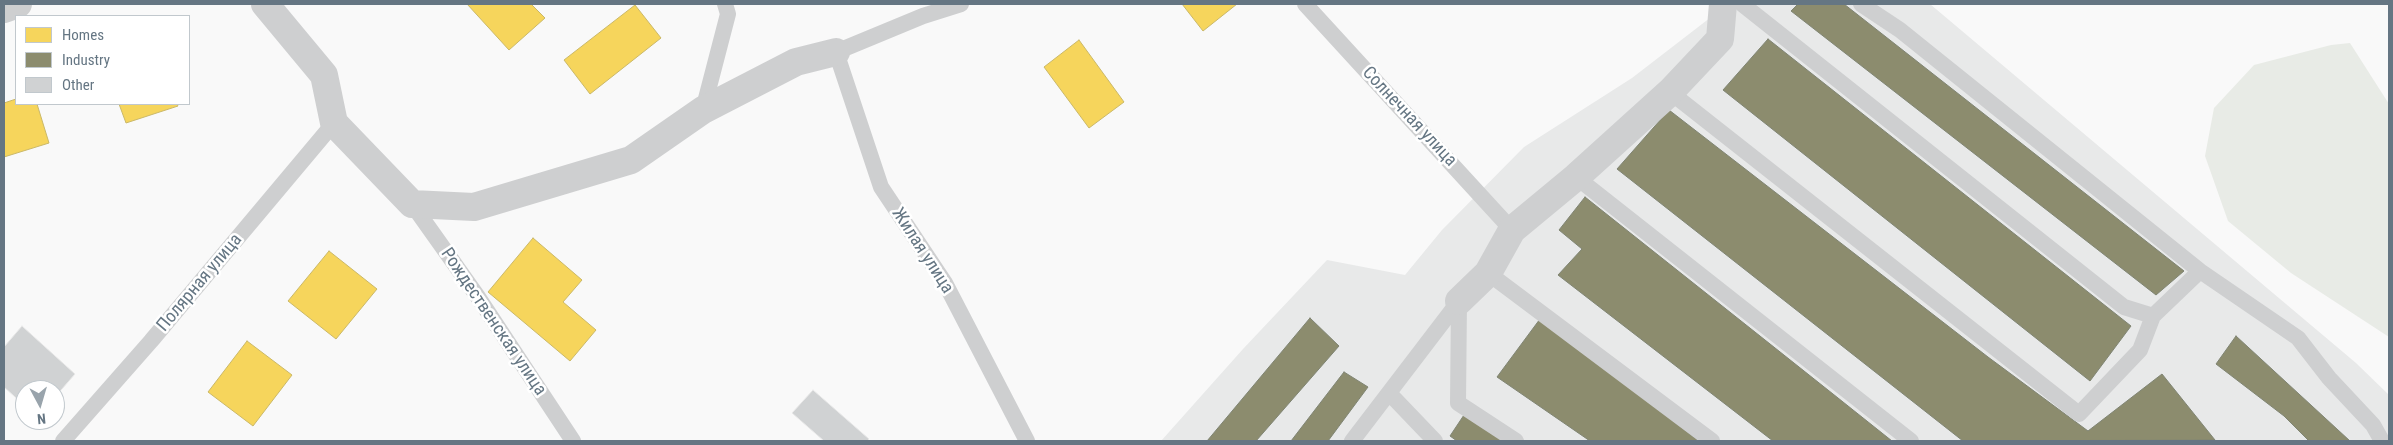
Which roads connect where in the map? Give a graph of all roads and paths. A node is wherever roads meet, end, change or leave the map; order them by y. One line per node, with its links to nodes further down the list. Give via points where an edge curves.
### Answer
1 (18, 4): 9 (street)
2 (265, 4): 13 (street, via 324,75)
3 (724, 4): 12 (lane, via 728,14)
4 (961, 4): 10 (lane)
5 (1305, 4): 16 (lane, Солнечная улица)
6 (1723, 4): 11 (street, via 1720,38)
7 (1742, 4): 20 (lane, via 2124,307)
8 (1861, 4): 17 (lane, via 1900,30)
9 (4, 9)
10 (836, 52): 12 (street, via 796,62); 24 (lane, Жилая улица, via 881,186 945,283)
11 (1670, 92): 14 (street); 20 (lane, via 2079,414 2140,350)
12 (703, 110): 15 (street, via 631,160 474,206)
13 (334, 122): 15 (street); 22 (lane, Полярная улица, via 164,326)
14 (1576, 177): 16 (street); 29 (lane)
15 (412, 204): 23 (lane, Рождественская улица)
16 (1512, 230): 18 (street)
17 (2200, 271): 20 (lane); 30 (lane, via 2298,338 2329,378 2373,425)
18 (1488, 273): 19 (street); 28 (lane)
19 (1460, 301): 21 (lane); 27 (lane, via 1458,403)
20 (2152, 316)
21 (1390, 394): 25 (lane); 26 (lane)
22 (63, 441)
23 (573, 441)
24 (1027, 441)
25 (1352, 441)
26 (1435, 441)
27 (1516, 441)
28 (1712, 441)
29 (1911, 441)
30 (2382, 441)

